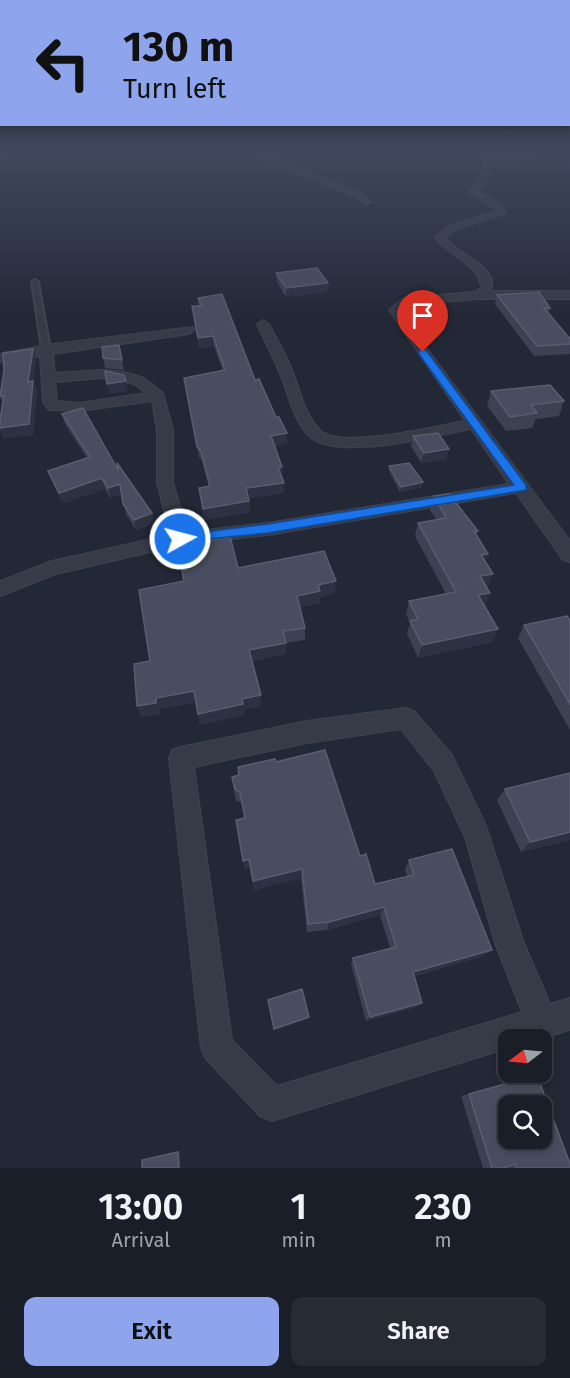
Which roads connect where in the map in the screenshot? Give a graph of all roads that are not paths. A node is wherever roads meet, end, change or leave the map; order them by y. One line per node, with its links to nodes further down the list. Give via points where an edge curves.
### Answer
1 (499, 209): 3 (street, via 501,213 454,227 440,237 454,254 485,273 487,289)
2 (35, 282): 7 (lane)
3 (477, 295): 4 (street); 11 (street, via 404,302 395,310)
4 (570, 295)
5 (263, 324): 11 (street, via 286,370 302,415 323,440 345,444)
6 (189, 330): 7 (street)
7 (46, 349): 8 (street); 9 (street)
8 (0, 358)
9 (50, 378): 10 (street, via 123,376 140,381); 10 (street, via 50,402 54,407)
10 (158, 396): 13 (street, via 165,430 165,482)
11 (476, 424): 12 (street)
12 (522, 487): 13 (street, via 268,529); 14 (street)
13 (180, 539): 15 (street, via 52,568)
14 (570, 555)
15 (0, 589)
16 (556, 1018): 16 (street, via 272,1104 218,1048 181,758 307,732 406,718 443,763 477,835 510,943)

